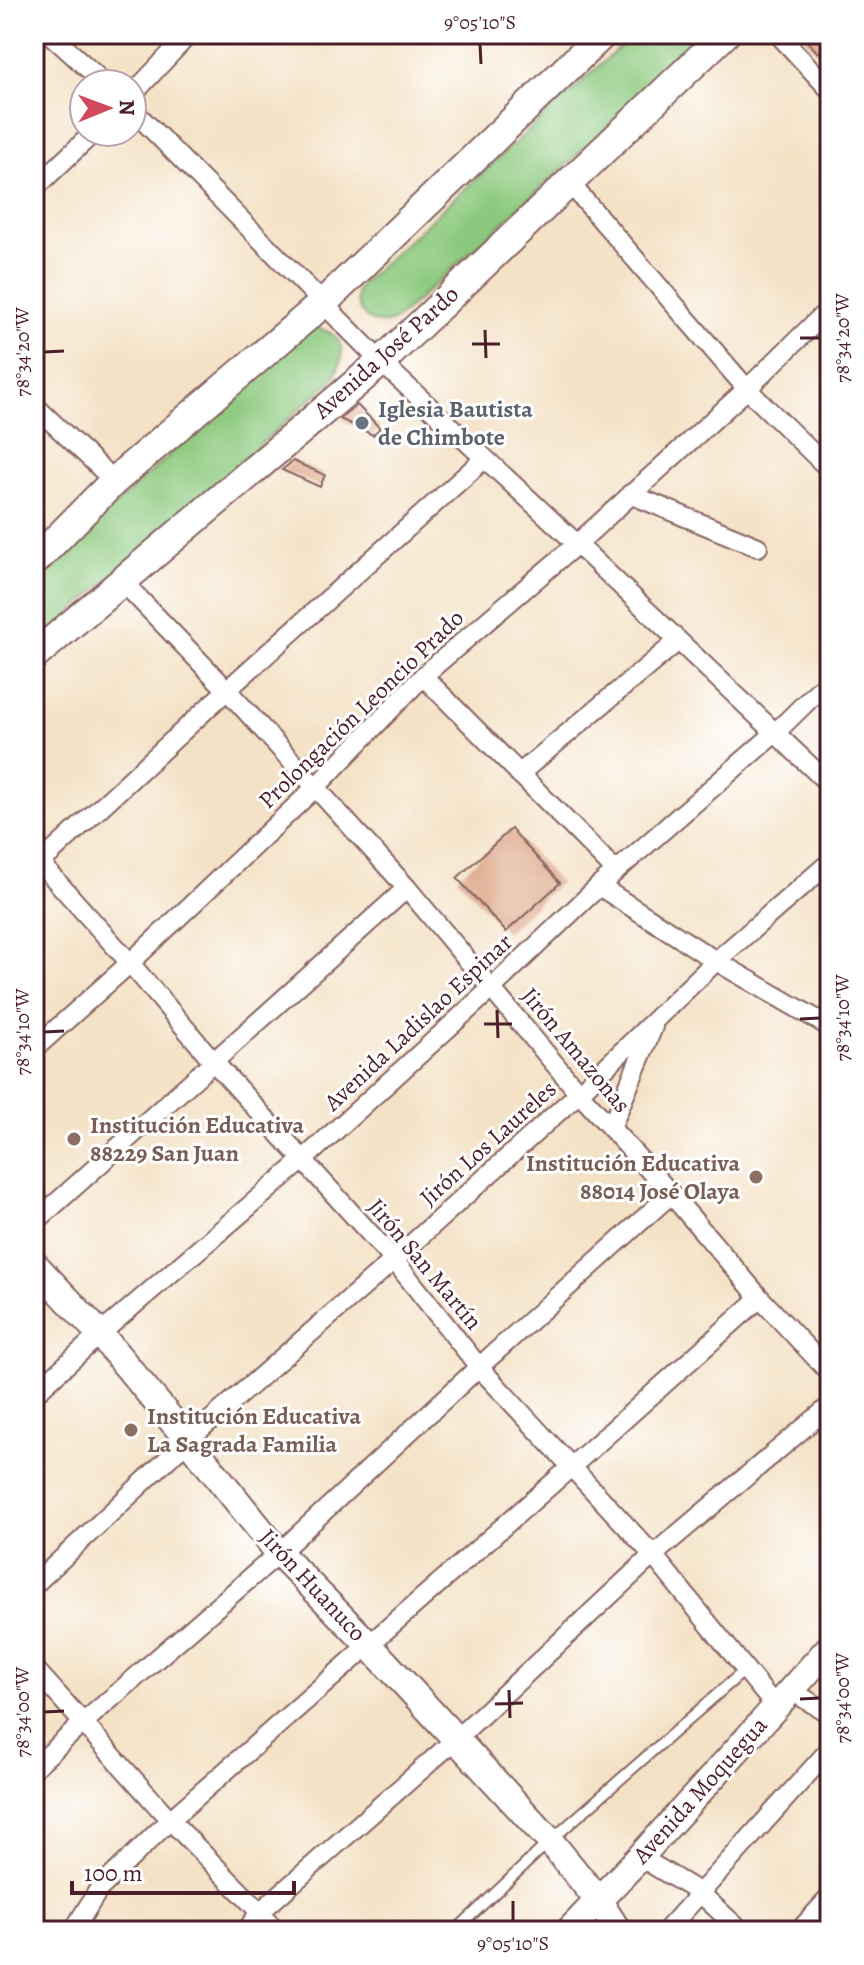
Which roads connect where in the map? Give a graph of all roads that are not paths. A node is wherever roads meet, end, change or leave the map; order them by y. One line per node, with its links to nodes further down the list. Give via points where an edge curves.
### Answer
1 (50, 34): 6 (street)
2 (189, 34): 7 (street)
3 (603, 34): 13 (main road)
4 (725, 34): 11 (main road, Avenida José Pardo)
5 (778, 34): 8 (street)
6 (87, 68)
7 (148, 78)
8 (830, 90)
9 (148, 125): 13 (street)
10 (77, 148): 12 (street)
11 (568, 181): 15 (main road, Avenida José Pardo); 16 (street)
12 (34, 189)
13 (322, 304): 15 (street); 20 (main road)
14 (830, 308): 16 (street, Prolongación Leoncio Prado)
15 (381, 362): 18 (street); 25 (main road, Avenida José Pardo)
16 (747, 389): 19 (street); 21 (street, Prolongación Leoncio Prado)
17 (34, 405): 20 (street)
18 (484, 459): 22 (street); 30 (street)
19 (830, 470)
20 (114, 481): 24 (main road)
21 (630, 494): 22 (street, Prolongación Leoncio Prado); 23 (street)
22 (577, 544): 26 (street); 28 (street, Prolongación Leoncio Prado)
23 (758, 547)
24 (34, 562)
25 (122, 581): 27 (main road, Avenida José Pardo); 30 (street, Jirón Amazonas)
26 (678, 641): 31 (street); 32 (street)
27 (34, 656)
28 (423, 676): 32 (street); 34 (street, Prolongación Leoncio Prado)
29 (830, 679): 31 (street, Avenida Ladislao Espinar)
30 (227, 690): 34 (street, Jirón Amazonas); 36 (street)
31 (775, 733): 33 (street); 37 (street, Avenida Ladislao Espinar)
32 (519, 774): 37 (street)
33 (830, 785)
34 (316, 787): 39 (street, Jirón Amazonas); 41 (street, Prolongación Leoncio Prado)
35 (830, 862): 40 (street, Jirón Los Laureles)
36 (36, 863): 41 (street, Jirón San Martín)
37 (616, 871): 38 (street, Avenida Ladislao Espinar)
38 (599, 886): 40 (street); 42 (street, Avenida Ladislao Espinar)
39 (407, 888): 42 (street, Jirón Amazonas); 46 (street)
40 (716, 961): 43 (street, Jirón Los Laureles); 44 (street)
41 (130, 963): 45 (street, Prolongación Leoncio Prado); 46 (street, Jirón San Martín)
42 (492, 988): 47 (street, Jirón Amazonas); 49 (street, Avenida Ladislao Espinar)
43 (657, 1017): 47 (street, Jirón Los Laureles); 48 (street)
44 (830, 1027)
45 (34, 1049)
46 (213, 1061): 49 (street, Jirón San Martín); 51 (street)
47 (579, 1093): 48 (street, Jirón Amazonas); 52 (street, Jirón Los Laureles)
48 (611, 1128): 50 (street, Jirón Amazonas)
49 (302, 1161): 52 (street, Jirón San Martín); 55 (street, Avenida Ladislao Espinar)
50 (671, 1194): 54 (street, Jirón Amazonas); 56 (street)
51 (34, 1223)
52 (394, 1260): 56 (street, Jirón San Martín); 60 (street, Jirón Los Laureles)
53 (34, 1264): 55 (main road, Jirón Huanuco)
54 (760, 1298): 57 (street, Jirón Amazonas); 61 (street)
55 (100, 1334): 58 (street, Avenida Ladislao Espinar); 60 (main road, Jirón Huanuco)
56 (479, 1367): 61 (street, Jirón San Martín); 62 (street)
57 (830, 1373)
58 (34, 1394)
59 (830, 1406): 63 (street)
60 (188, 1440): 62 (main road, Jirón Huanuco); 64 (street, Jirón Los Laureles)
61 (571, 1467): 63 (street, Jirón San Martín); 65 (street)
62 (279, 1553): 65 (main road, Jirón Huanuco); 71 (street)
63 (653, 1555): 68 (street, Jirón San Martín); 72 (street)
64 (34, 1585)
65 (369, 1645): 72 (main road, Jirón Huanuco); 75 (street)
66 (830, 1647): 69 (main road, Avenida Moquegua)
67 (34, 1668): 71 (street)
68 (746, 1669): 69 (street, Jirón San Martín); 76 (lane)
69 (782, 1698): 70 (street, Jirón San Martín); 77 (main road, Avenida Moquegua)
70 (830, 1714)
71 (84, 1722): 74 (street); 75 (street)
72 (456, 1739): 76 (main road, Jirón Huanuco); 81 (street)
73 (830, 1749): 78 (street)
74 (34, 1768)
75 (170, 1820): 81 (street); 82 (street, via 99,1889)
76 (550, 1841): 80 (main road, Jirón Huanuco); 85 (lane)
77 (640, 1857): 78 (street); 80 (main road, Avenida Moquegua)
78 (700, 1893): 88 (street); 89 (street)
79 (830, 1897): 90 (street)
80 (598, 1900): 86 (main road, Avenida Moquegua); 87 (main road, Jirón Huanuco)
81 (260, 1912): 83 (street); 84 (street)
82 (73, 1931)
83 (246, 1931)
84 (276, 1931)
85 (455, 1931)
86 (569, 1931)
87 (618, 1931)
88 (666, 1931)
89 (741, 1931)
90 (799, 1931)

